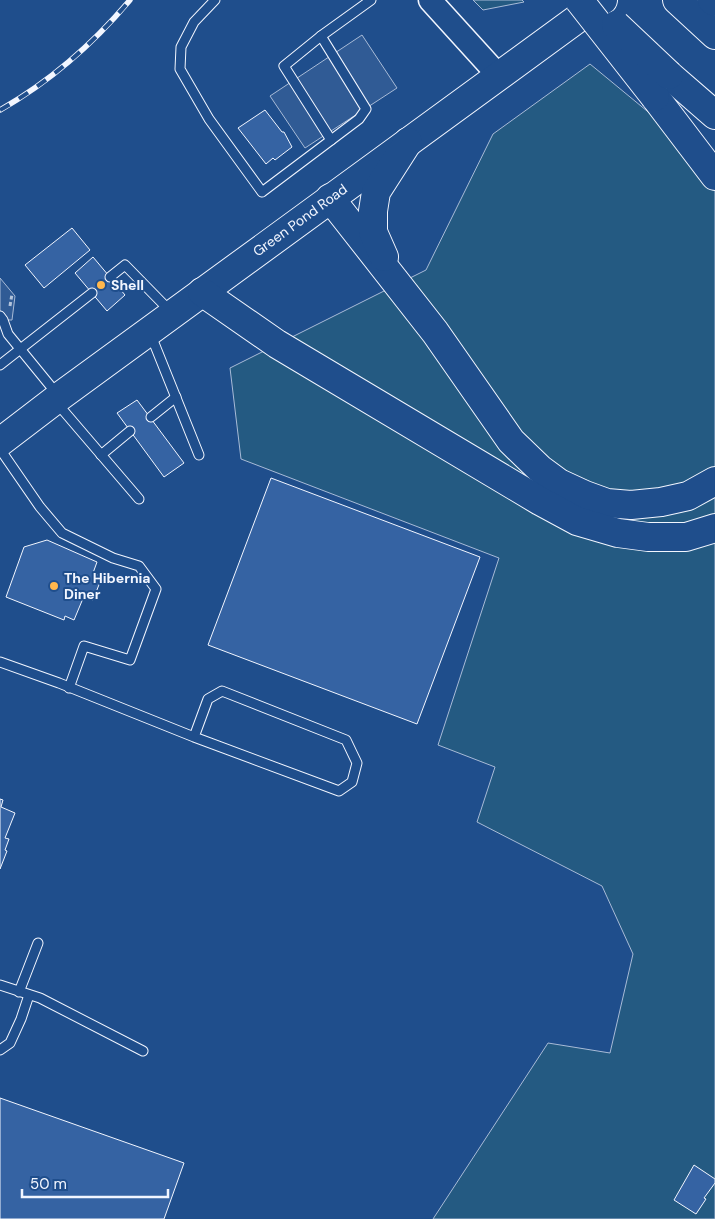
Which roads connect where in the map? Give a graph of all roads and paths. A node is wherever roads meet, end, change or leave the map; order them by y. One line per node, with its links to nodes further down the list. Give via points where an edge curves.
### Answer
1 (214, 0): 13 (lane, via 194,22 181,47 180,69 209,119 262,192)
2 (371, 0): 9 (lane)
3 (430, 0): 10 (street)
4 (579, 0): 11 (main road, bridge)
5 (589, 0): 11 (main road, bridge)
6 (603, 0): 10 (main road, Green Pond Road)
7 (700, 5): 8 (main road)
8 (715, 35)
9 (321, 36): 13 (lane, via 366,109 359,119); 13 (lane, via 284,66)
10 (499, 76): 14 (main road, Green Pond Road)
11 (662, 86): 12 (main road); 15 (main road)
12 (715, 115)
13 (332, 140)
14 (408, 142): 16 (main road, Green Pond Road); 18 (main road, via 376,192 373,211 373,232)
15 (715, 176)
16 (330, 198): 18 (main road); 19 (main road, Green Pond Road)
17 (110, 277): 21 (lane, via 125,265)
18 (398, 285): 35 (main road, via 511,441 559,483 607,503 631,505 688,496)
19 (202, 292): 21 (main road, Green Pond Road); 37 (main road, via 277,344 577,522 648,537 686,537)
20 (92, 293): 25 (lane)
21 (173, 314): 23 (main road, Green Pond Road)
22 (0, 316): 24 (lane)
23 (149, 331): 27 (lane); 28 (main road, Green Pond Road)
24 (4, 332): 25 (lane)
25 (20, 349): 26 (lane); 28 (lane)
26 (0, 365)
27 (176, 397): 29 (lane); 34 (lane)
28 (56, 398): 31 (main road, Green Pond Road); 33 (lane)
29 (151, 417)
30 (130, 432): 33 (lane)
31 (0, 442)
32 (0, 449): 39 (lane, via 62,533 113,558 139,566 156,589 130,660 84,646)
33 (101, 455): 36 (lane)
34 (198, 455)
35 (715, 481)
36 (139, 499)
37 (715, 528)
38 (0, 662): 39 (lane)
39 (69, 688): 40 (lane)
40 (194, 738): 40 (lane, via 339,791 352,782 357,763 346,740 222,691 208,699)
41 (38, 943): 43 (lane)
42 (0, 985): 43 (lane)
43 (19, 992): 44 (lane)
44 (29, 995): 45 (lane, via 10,1043); 46 (lane)
45 (0, 1050)
46 (143, 1051)

